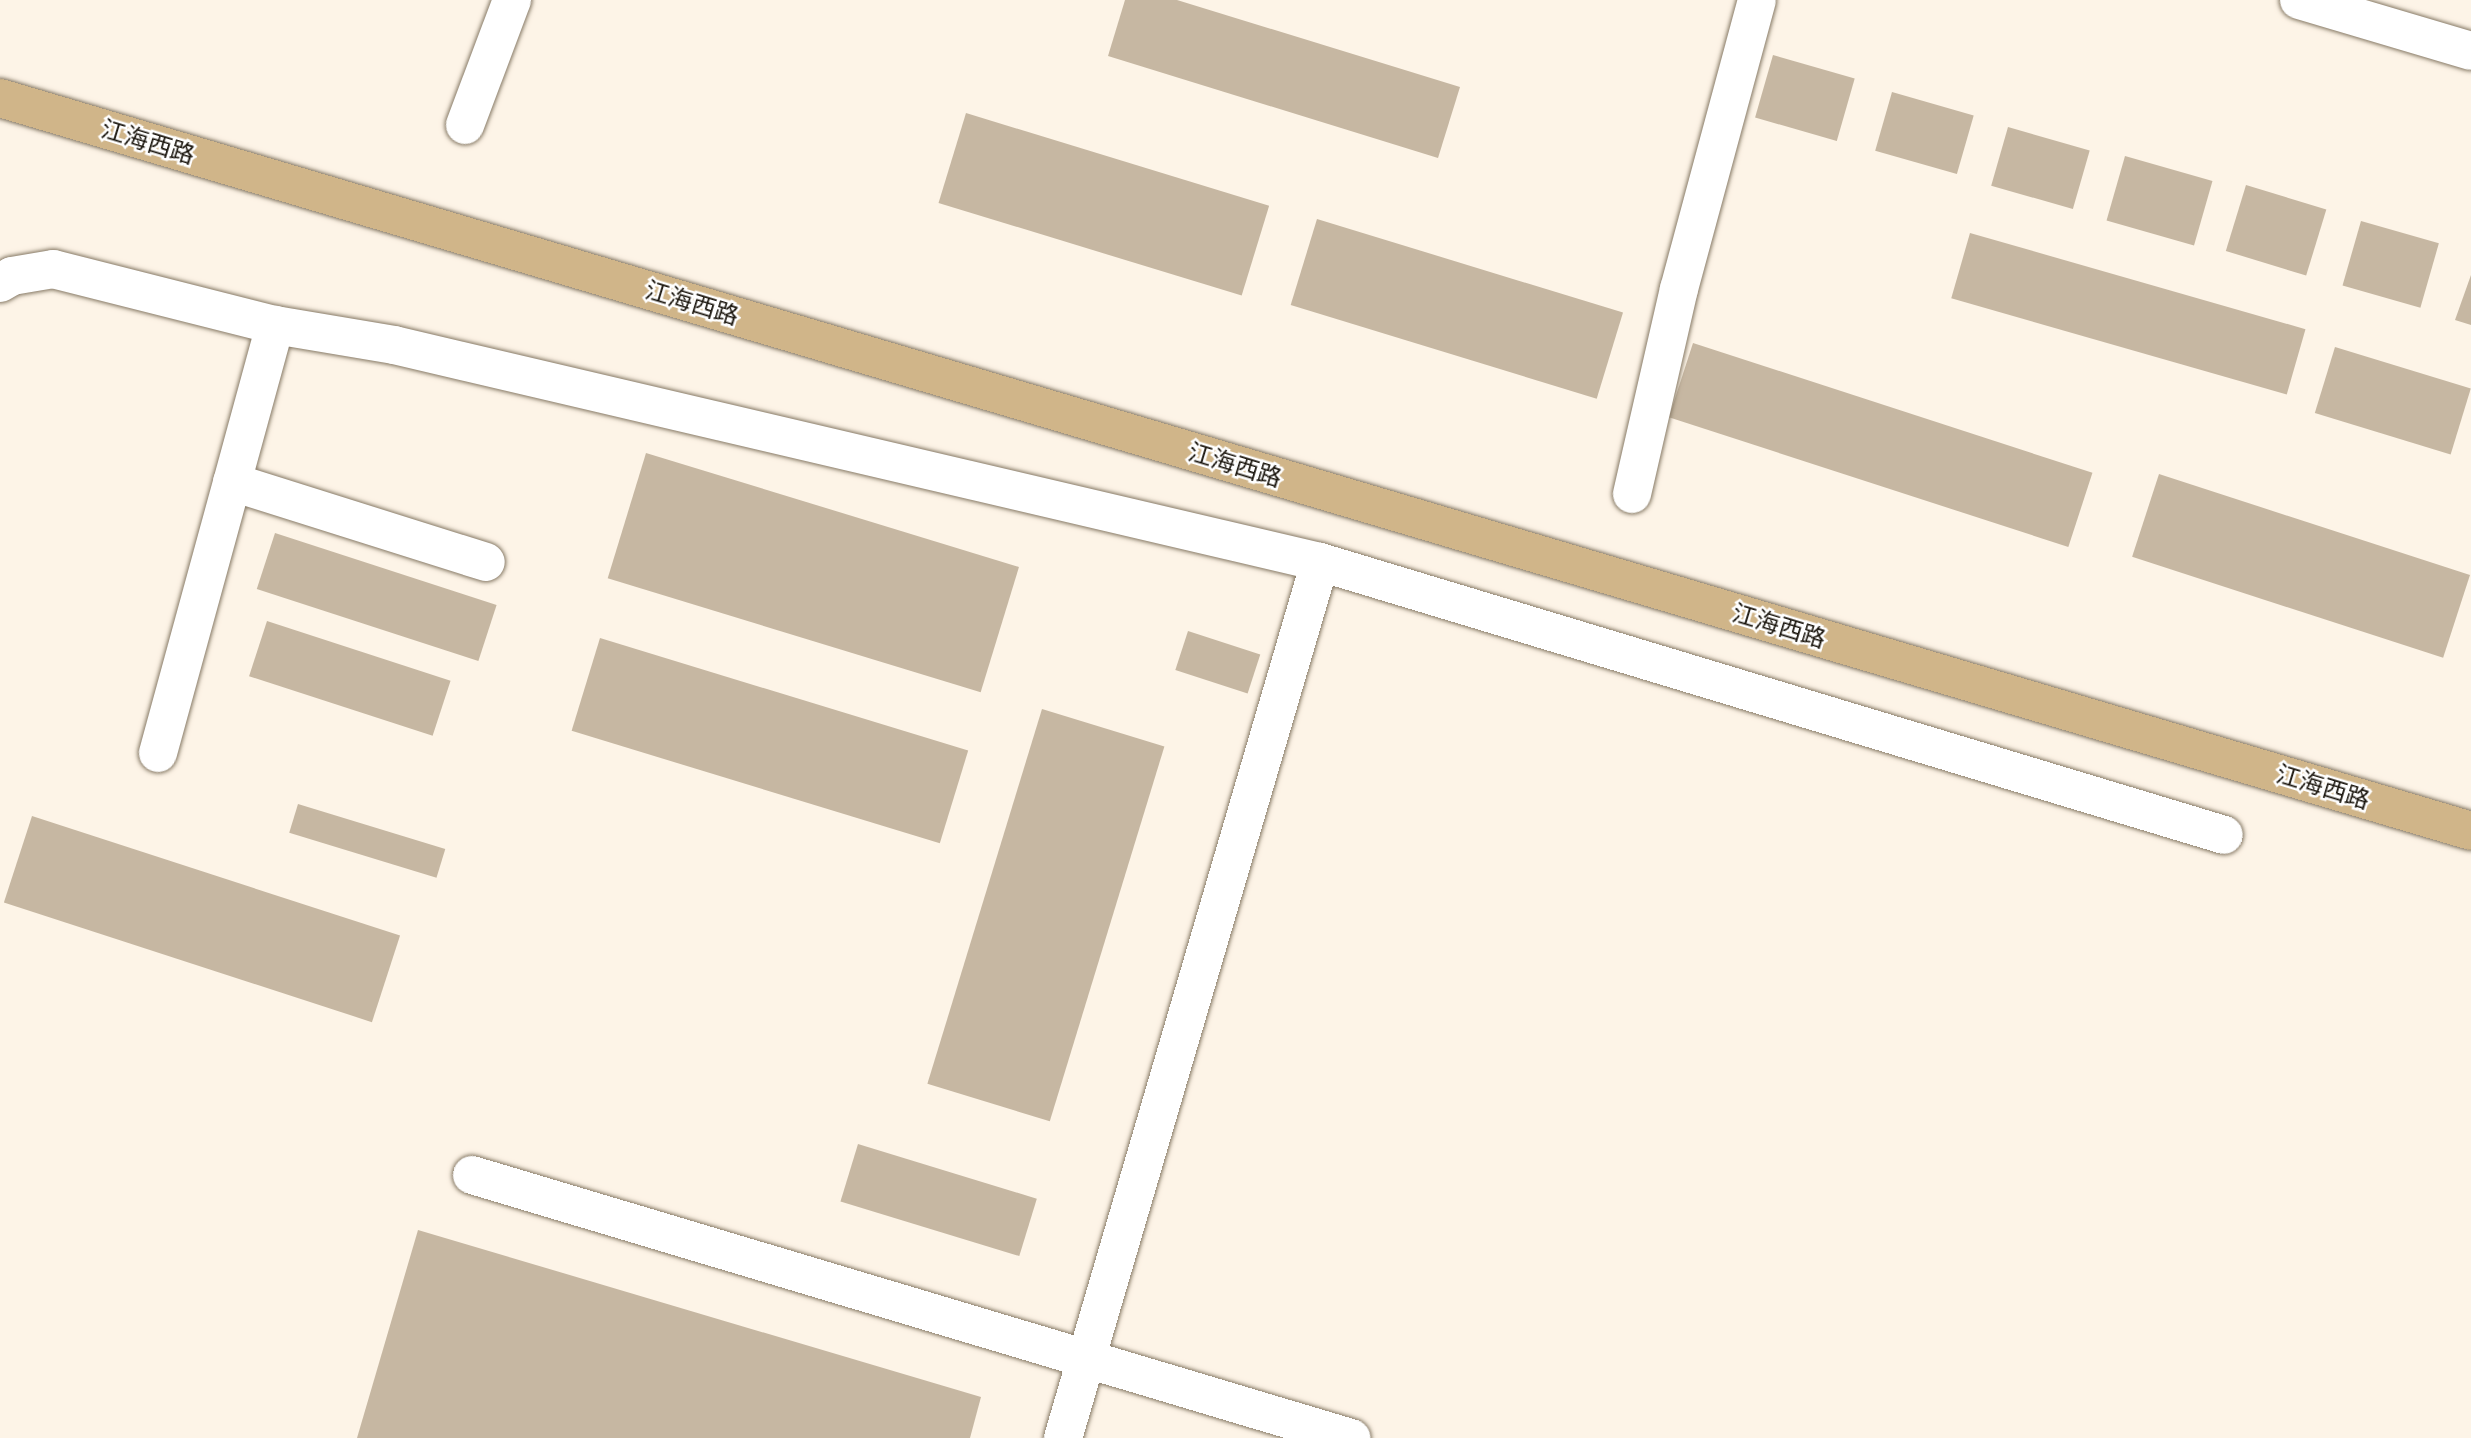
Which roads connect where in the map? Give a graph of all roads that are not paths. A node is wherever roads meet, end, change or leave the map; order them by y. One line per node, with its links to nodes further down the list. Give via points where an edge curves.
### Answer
1 (512, 0): 6 (street)
2 (1757, 0): 10 (street, via 1679,289)
3 (2299, 0): 4 (street)
4 (2471, 51)
5 (0, 98): 14 (main road, 江海西路)
6 (465, 125)
7 (0, 283): 8 (street, via 12,275 53,269)
8 (275, 325): 9 (street); 12 (street, via 394,345)
9 (232, 482): 11 (street); 13 (street)
10 (1632, 494)
11 (486, 562)
12 (1320, 562): 15 (street); 17 (street)
13 (158, 753)
14 (2471, 831)
15 (2224, 835)
16 (472, 1175): 17 (street)
17 (1086, 1359): 18 (street); 19 (street)
18 (1063, 1438)
19 (1351, 1438)

